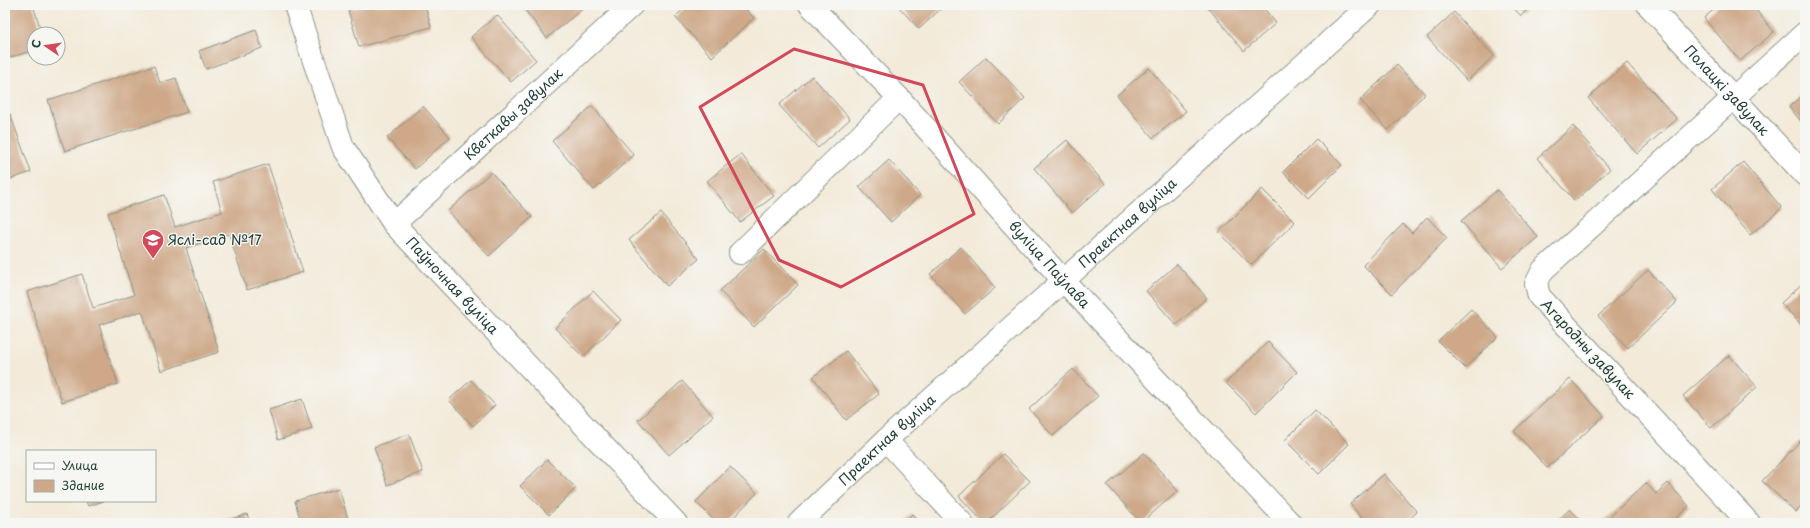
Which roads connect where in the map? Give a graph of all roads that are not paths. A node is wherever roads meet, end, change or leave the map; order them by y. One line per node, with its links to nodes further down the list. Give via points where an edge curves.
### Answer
1 (295, 5): 10 (street, Паўночная вуліца, via 343,147)
2 (632, 5): 10 (street, Кветкавы завулак)
3 (810, 5): 8 (street, вуліца Паўлава)
4 (1370, 5): 12 (street, Праектная вуліца)
5 (1648, 5): 7 (street, Полацкі завулак)
6 (1805, 33): 7 (street, Агародны завулак)
7 (1733, 97): 9 (street, Полацкі завулак); 18 (street, Агародны завулак, via 1543,270 1536,284 1539,296)
8 (899, 98): 11 (street); 12 (street, вуліца Паўлава)
9 (1805, 175)
10 (394, 224): 14 (street, Паўночная вуліца)
11 (740, 253)
12 (1063, 280): 13 (street, Праектная вуліца); 17 (street, вуліца Паўлава)
13 (886, 440): 15 (street, Праектная вуліца); 16 (street)
14 (676, 523)
15 (799, 523)
16 (962, 523)
17 (1290, 523)
18 (1749, 523)

